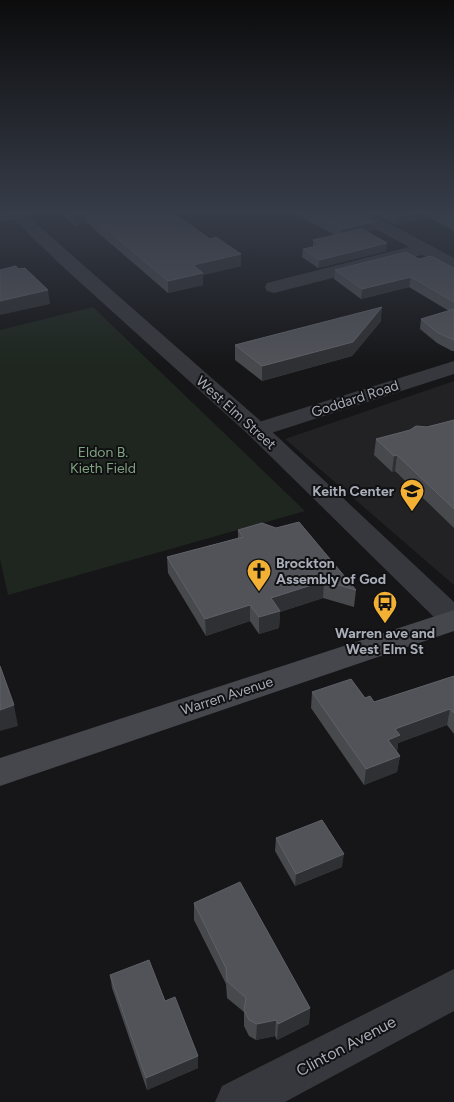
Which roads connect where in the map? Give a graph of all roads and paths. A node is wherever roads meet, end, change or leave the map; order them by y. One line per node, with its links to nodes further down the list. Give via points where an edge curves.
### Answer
1 (70, 263): 5 (street, West Elm Street)
2 (366, 263): 3 (street)
3 (274, 287)
4 (454, 367): 5 (street, Goddard Road)
5 (257, 430): 6 (street, West Elm Street)
6 (454, 620): 7 (main road, Warren Avenue)
7 (0, 772)
8 (454, 990): 9 (street, Clinton Avenue)
9 (238, 1102)

